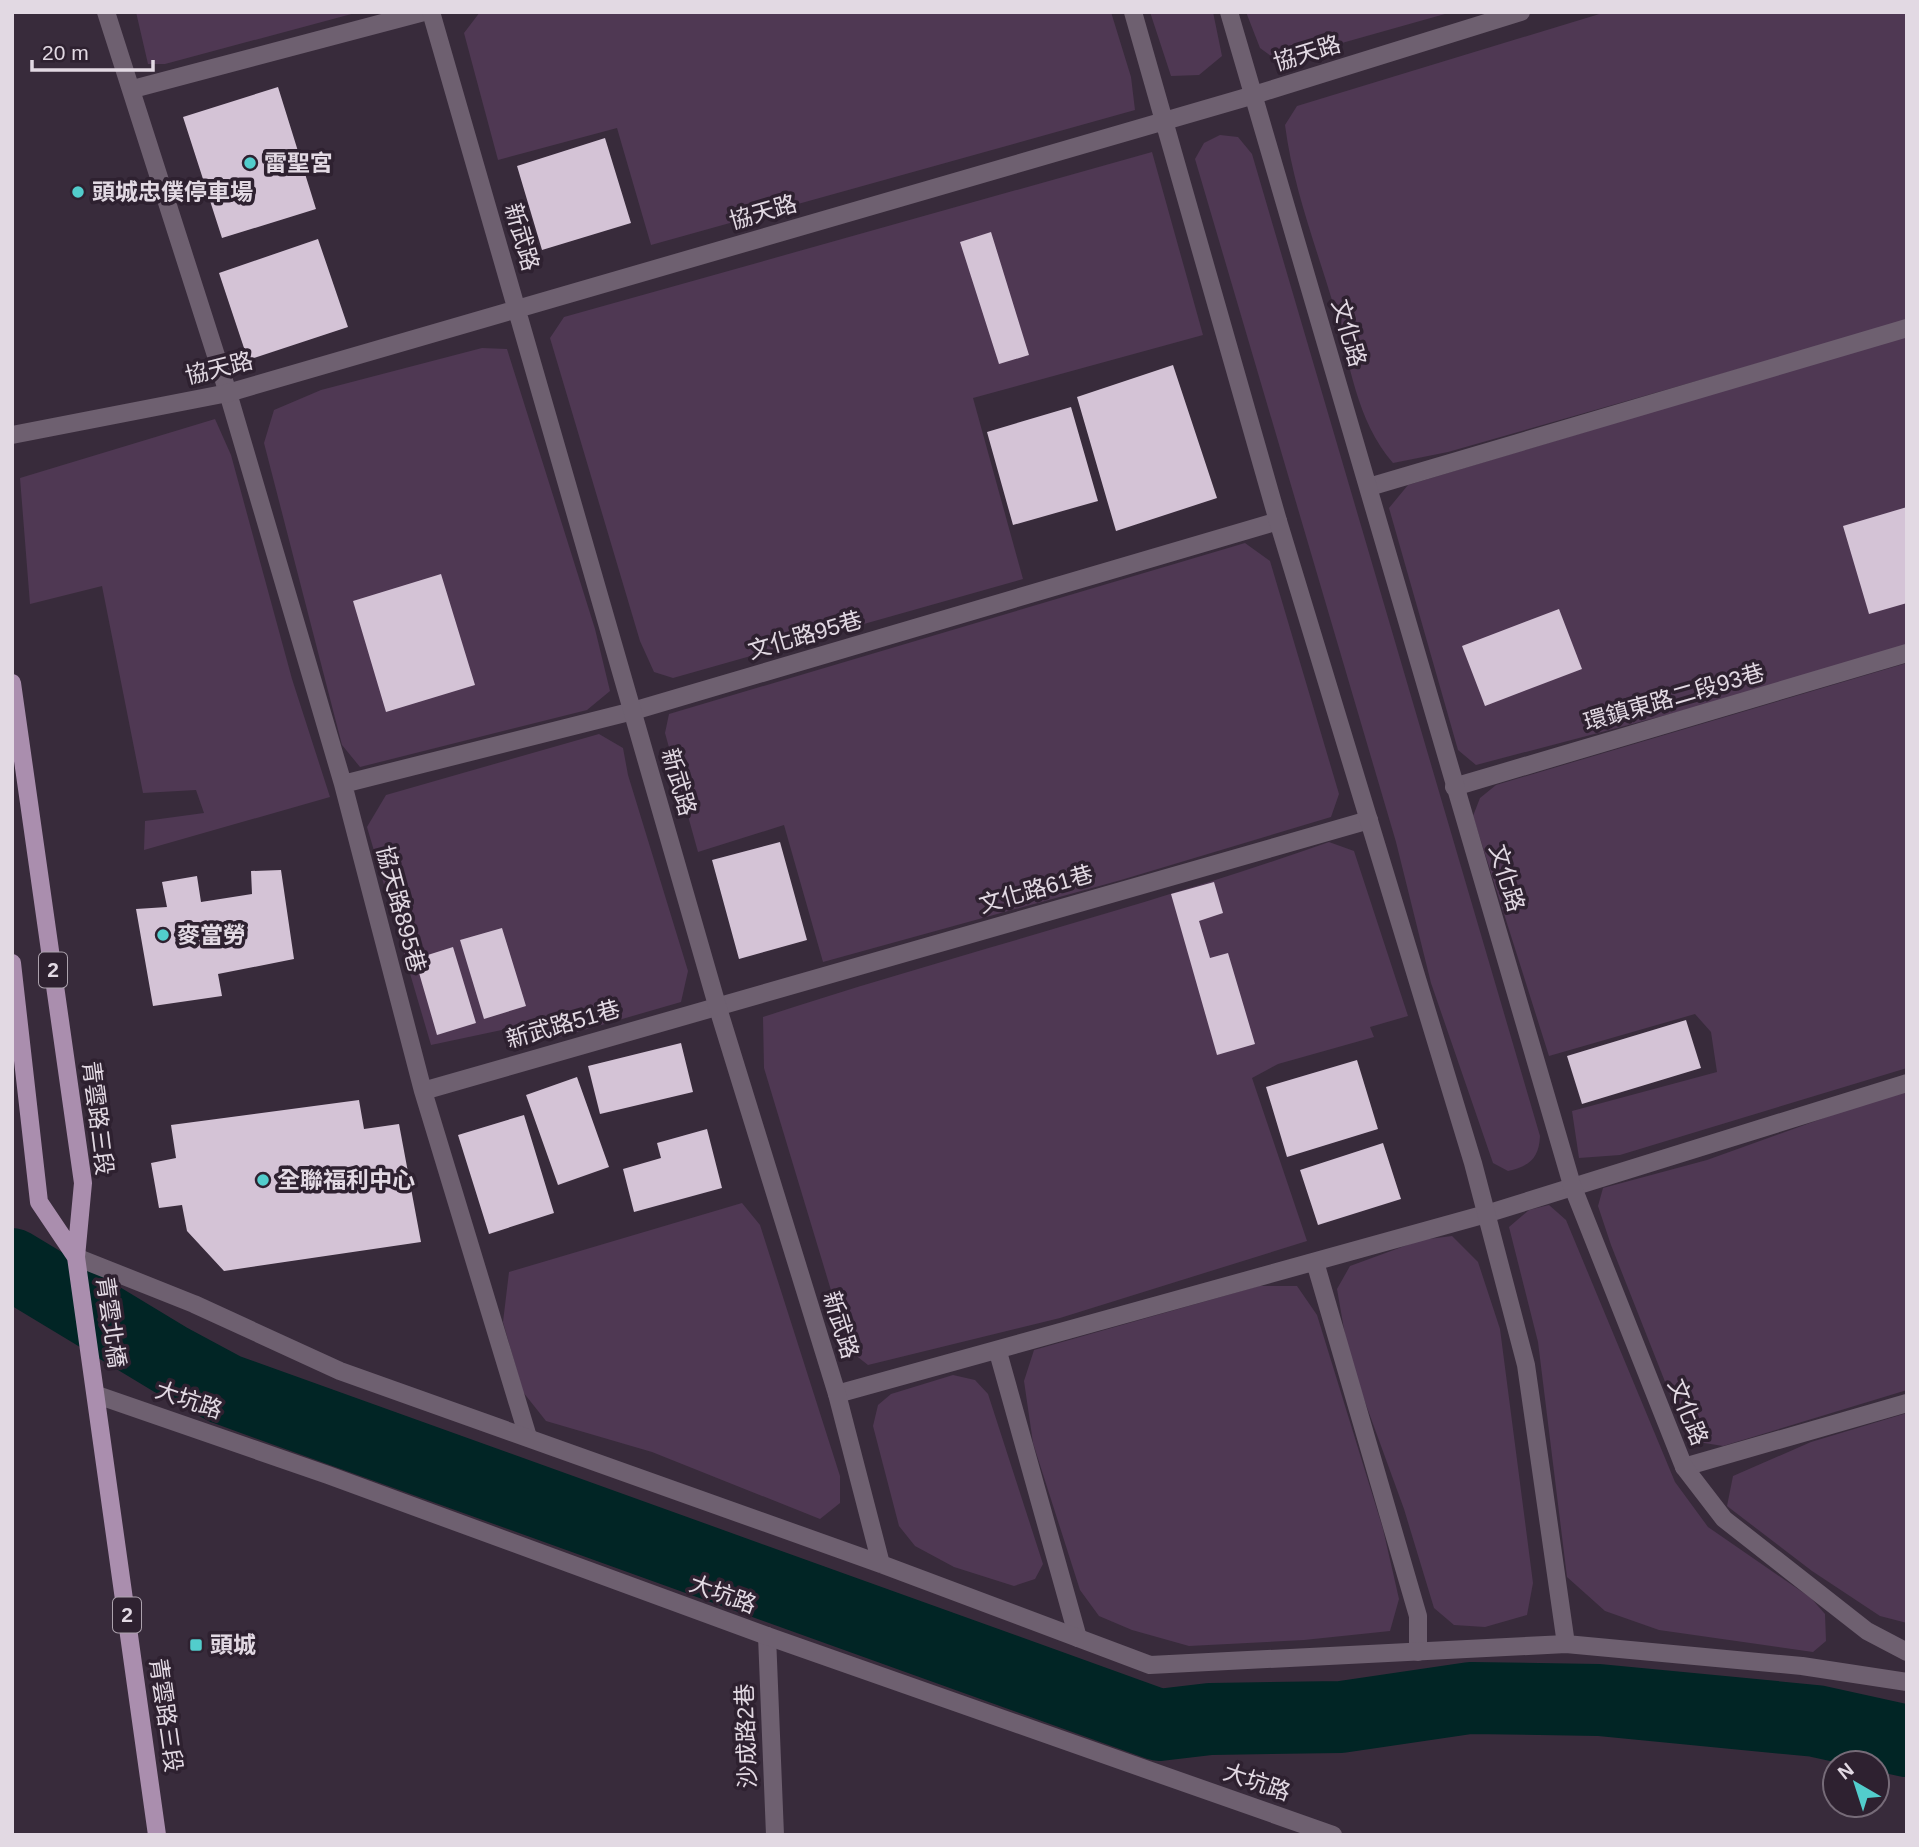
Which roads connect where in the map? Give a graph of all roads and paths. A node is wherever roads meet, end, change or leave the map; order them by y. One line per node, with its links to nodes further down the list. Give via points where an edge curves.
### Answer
1 (106, 12): 7 (street, 協天路895巷)
2 (424, 12): 7 (street)
3 (431, 12): 10 (street, 新武路)
4 (1133, 12): 9 (street)
5 (1229, 12): 8 (street, 文化路)
6 (1521, 12): 8 (street, 協天路)
7 (133, 89): 12 (street, 協天路895巷)
8 (1254, 94): 9 (street, 協天路); 14 (street, 文化路)
9 (1165, 120): 10 (street, 協天路); 15 (street)
10 (518, 309): 12 (street, 協天路); 18 (street, 新武路)
11 (1907, 328): 14 (street)
12 (228, 393): 13 (street, 協天路); 19 (street, 協天路895巷)
13 (12, 435)
14 (1369, 487): 20 (street, 文化路)
15 (1278, 521): 18 (street, 文化路95巷); 21 (street)
16 (1907, 653): 20 (street, 環鎮東路二段93巷)
17 (12, 683): 28 (main road, 青雲路三段 / 2, via 83,1184)
18 (633, 711): 19 (street, 文化路95巷); 23 (street, 新武路)
19 (343, 784): 25 (street, 協天路895巷)
20 (1454, 787): 26 (street, 文化路)
21 (1369, 820): 23 (street, 文化路61巷); 27 (street)
22 (12, 963): 28 (main road, 2, via 39,1202)
23 (717, 1005): 25 (street, 新武路51巷); 31 (street, 新武路)
24 (1907, 1083): 26 (street)
25 (423, 1091): 34 (street, 協天路895巷)
26 (1572, 1185): 27 (street); 35 (street, 文化路)
27 (1486, 1214): 29 (street); 39 (street, via 1526,1365)
28 (76, 1257): 32 (main road, 青雲北橋 / 2); 34 (street, via 194,1304 340,1371)
29 (1315, 1262): 30 (street); 40 (street, via 1418,1616)
30 (998, 1352): 31 (street); 38 (street)
31 (837, 1394): 36 (street, 新武路)
32 (97, 1395): 37 (street, 大坑路); 43 (main road, 青雲路三段 / 2)
33 (1907, 1403): 35 (street)
34 (528, 1437): 36 (street)
35 (1684, 1467): 41 (street, 文化路, via 1724,1519 1867,1631)
36 (881, 1564): 38 (street)
37 (767, 1636): 44 (street, 沙成路2巷); 45 (street, 大坑路)
38 (1078, 1638): 40 (street, via 1150,1665)
39 (1566, 1644): 40 (street); 42 (street, via 1802,1666)
40 (1418, 1652)
41 (1907, 1652)
42 (1907, 1682)
43 (158, 1835)
44 (775, 1835)
45 (1333, 1835)

